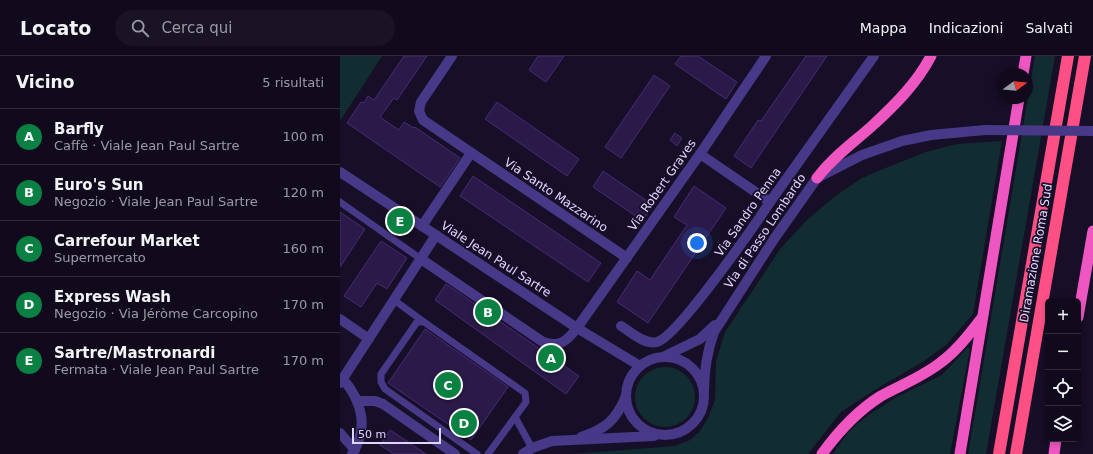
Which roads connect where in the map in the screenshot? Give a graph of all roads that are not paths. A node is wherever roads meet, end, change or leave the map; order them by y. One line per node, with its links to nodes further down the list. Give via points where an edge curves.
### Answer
1 (452, 56): 11 (street, Via Santo Mazzarino, via 421,102 419,111 426,122)
2 (766, 56): 12 (street, Via Robert Graves)
3 (874, 56): 16 (street, Via Sandro Penna)
4 (931, 56): 14 (highway, via 902,98 838,153)
5 (1026, 56): 8 (highway)
6 (1068, 56): 49 (highway, Diramazione Roma Sud)
7 (1085, 56): 50 (highway, Diramazione Roma Sud)
8 (1023, 68)
9 (1018, 104): 25 (highway)
10 (1093, 131): 14 (street, Via di Passo Lombardo, bridge, via 985,130 931,135 902,141 856,158)
11 (471, 153): 17 (street); 20 (street, Via Santo Mazzarino)
12 (700, 154): 16 (street); 20 (street, Via Robert Graves)
13 (340, 172): 17 (street, Viale Jean Paul Sartre)
14 (817, 178): 24 (street, Via di Passo Lombardo)
15 (340, 202): 21 (lane)
16 (770, 202): 28 (street, Via Sandro Penna, via 714,280 666,337 657,342 649,342)
17 (422, 226): 19 (street, Viale Jean Paul Sartre)
18 (1093, 231): 22 (highway)
19 (436, 235): 21 (street); 29 (street, Viale Jean Paul Sartre)
20 (627, 258): 29 (street, Via Robert Graves)
21 (421, 259): 23 (street); 29 (street, Via Robert Graves, via 543,342 559,344)
22 (1081, 299)
23 (394, 300): 27 (lane); 30 (street)
24 (723, 316): 31 (street, Via di Passo Lombardo, via 700,338); 34 (street, Via di Passo Lombardo, via 709,346 704,372)
25 (982, 318): 47 (highway, via 945,360 864,408 836,435); 48 (highway)
26 (340, 319): 30 (street)
27 (424, 322): 37 (lane, via 525,393 526,402); 45 (lane, via 420,321 414,325 383,370 383,385 385,389)
28 (622, 326)
29 (577, 328): 32 (street, Viale Jean Paul Sartre)
30 (369, 339): 33 (street)
31 (663, 357): 32 (street); 34 (street, via 682,360 692,368 700,378)
32 (640, 366): 35 (street, via 632,376)
33 (341, 381): 36 (street)
34 (704, 391): 39 (street, via 704,404 696,422 680,433)
35 (626, 394): 39 (street, via 630,413 637,423 647,432); 40 (street, via 618,413 608,424 592,433)
36 (357, 401): 43 (street, via 362,417 362,430); 44 (street, via 375,401 383,404)
37 (515, 417): 42 (lane); 46 (lane)
38 (340, 433): 43 (street)
39 (660, 436): 40 (street)
40 (561, 440): 42 (street, via 547,442)
41 (1056, 442): 51 (highway)
42 (528, 451)
43 (353, 452)
44 (455, 454)
45 (477, 454)
46 (488, 454)
47 (822, 454)
48 (960, 454)
49 (999, 454)
50 (1016, 454)
51 (1054, 454)

